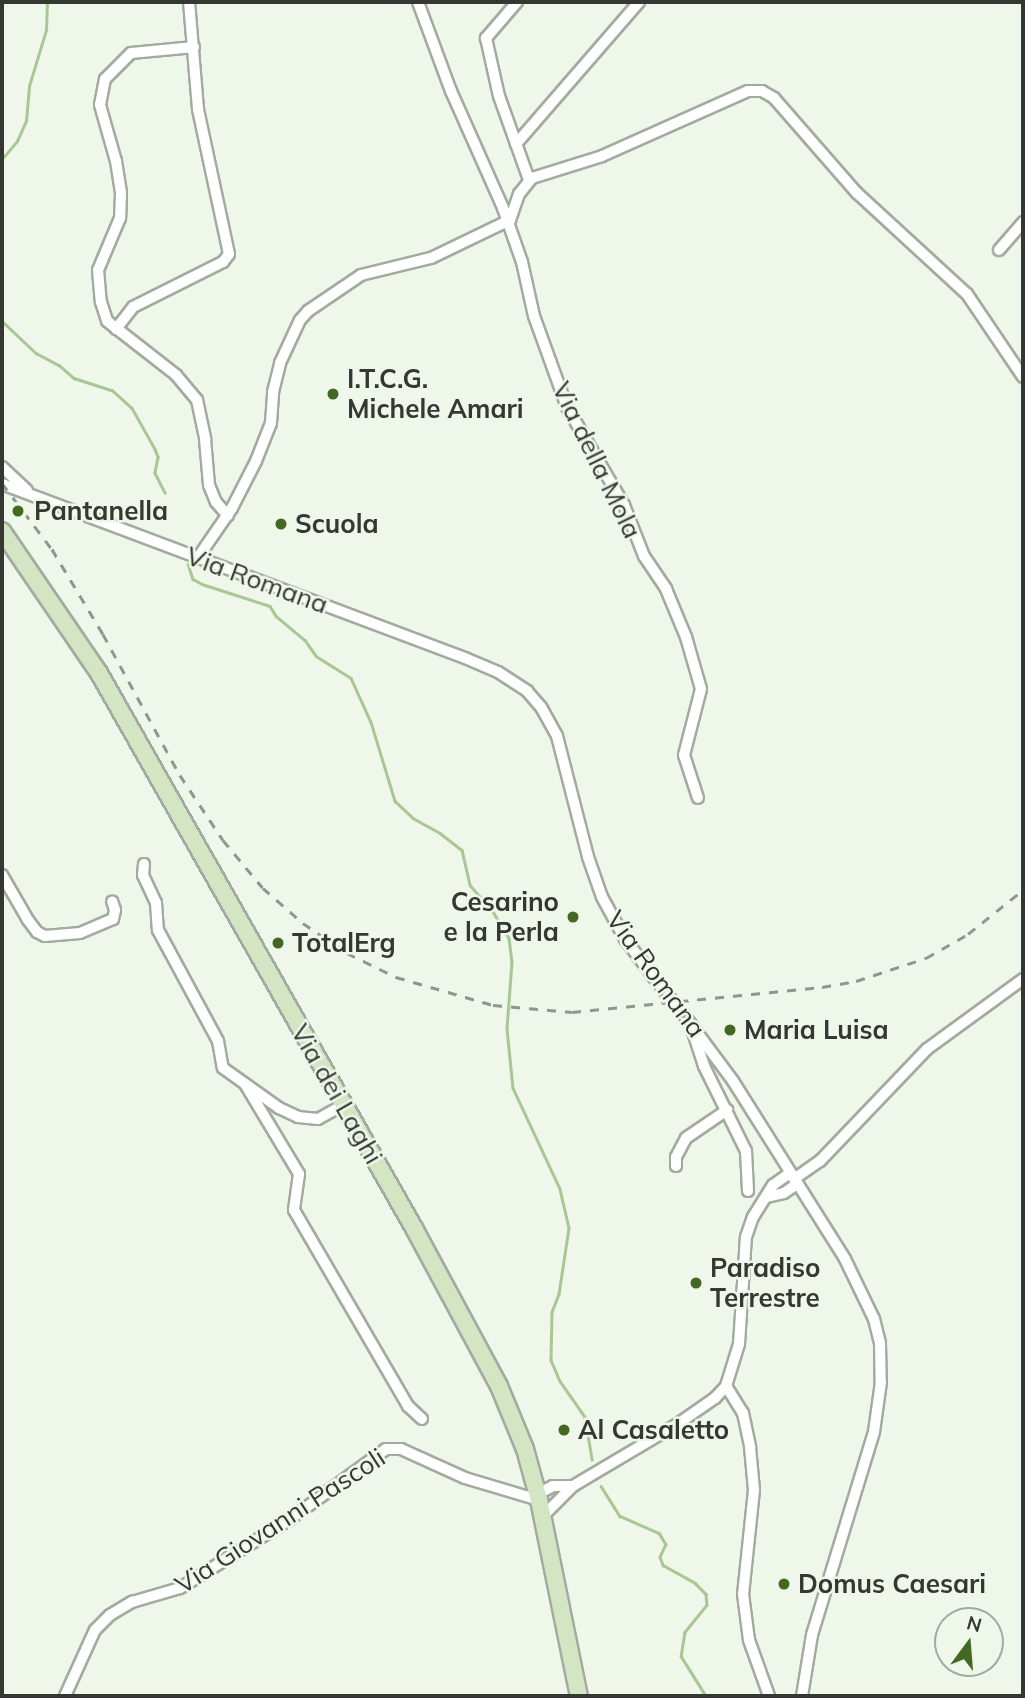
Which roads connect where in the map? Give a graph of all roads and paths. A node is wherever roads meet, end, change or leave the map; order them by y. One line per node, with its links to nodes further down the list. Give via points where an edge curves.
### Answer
1 (189, 2): 5 (street)
2 (418, 2): 8 (street, Via della Mola)
3 (517, 2): 6 (street, via 485,38)
4 (639, 2): 6 (street)
5 (194, 47): 11 (street, via 200,122 229,254 223,262 133,307); 11 (street, via 131,53 105,79 101,90 102,114 117,161 121,193 120,218 98,270 101,302 107,321)
6 (516, 144): 7 (street)
7 (529, 180): 8 (street); 12 (street, via 602,156 740,93 765,92 866,202 967,294)
8 (508, 221): 16 (street, via 431,258 361,275 304,314 276,375 270,426); 19 (street, Via della Mola, via 534,316 567,407 624,505 643,554 667,589 686,636 701,686 684,755)
9 (1023, 222): 10 (street)
10 (999, 250)
11 (116, 328): 16 (street, via 195,396 209,485)
12 (1023, 377)
13 (2, 467): 15 (street)
14 (2, 484): 15 (street, Via Romana)
15 (31, 495): 18 (street, Via Romana)
16 (228, 516): 18 (street)
17 (2, 531): 26 (main road, Via dei Laghi, via 99,673)
18 (197, 559): 24 (street, Via Romana, bridge, via 472,660 532,696 559,741 602,897 625,939)
19 (698, 798)
20 (144, 863): 25 (street, via 156,903 158,930 219,1041 223,1068)
21 (2, 875): 22 (street, via 28,920 46,936 80,933 113,919)
22 (111, 901)
23 (1023, 979): 29 (street, via 927,1049 820,1161)
24 (690, 1023): 27 (street, via 701,1059); 29 (street, Via Romana, via 733,1081)
25 (245, 1084): 26 (street, via 298,1117 318,1118); 32 (street, via 299,1174 294,1210 408,1406)
26 (343, 1105): 33 (main road, Via dei Laghi, via 491,1371 516,1425)
27 (727, 1111): 28 (street, via 686,1138); 30 (street, via 746,1151)
28 (676, 1166)
29 (794, 1179): 31 (street, via 784,1193 767,1197 753,1217 745,1243 738,1344); 40 (street, Via Romana, via 863,1293 877,1331 882,1364 874,1432 812,1634)
30 (748, 1191)
31 (726, 1387): 35 (street, via 679,1423); 39 (street, via 743,1413 753,1469 743,1594 749,1640)
32 (422, 1419)
33 (533, 1478): 34 (street); 36 (main road, Via dei Laghi)
34 (553, 1486): 35 (street); 36 (street)
35 (573, 1486): 36 (street)
36 (543, 1503): 37 (street, Via Giovanni Pascoli, via 466,1478 401,1449 386,1449 289,1520 180,1588 132,1602 110,1615 95,1630); 38 (main road, Via dei Laghi)
37 (65, 1696)
38 (579, 1696)
39 (769, 1696)
40 (802, 1696)

